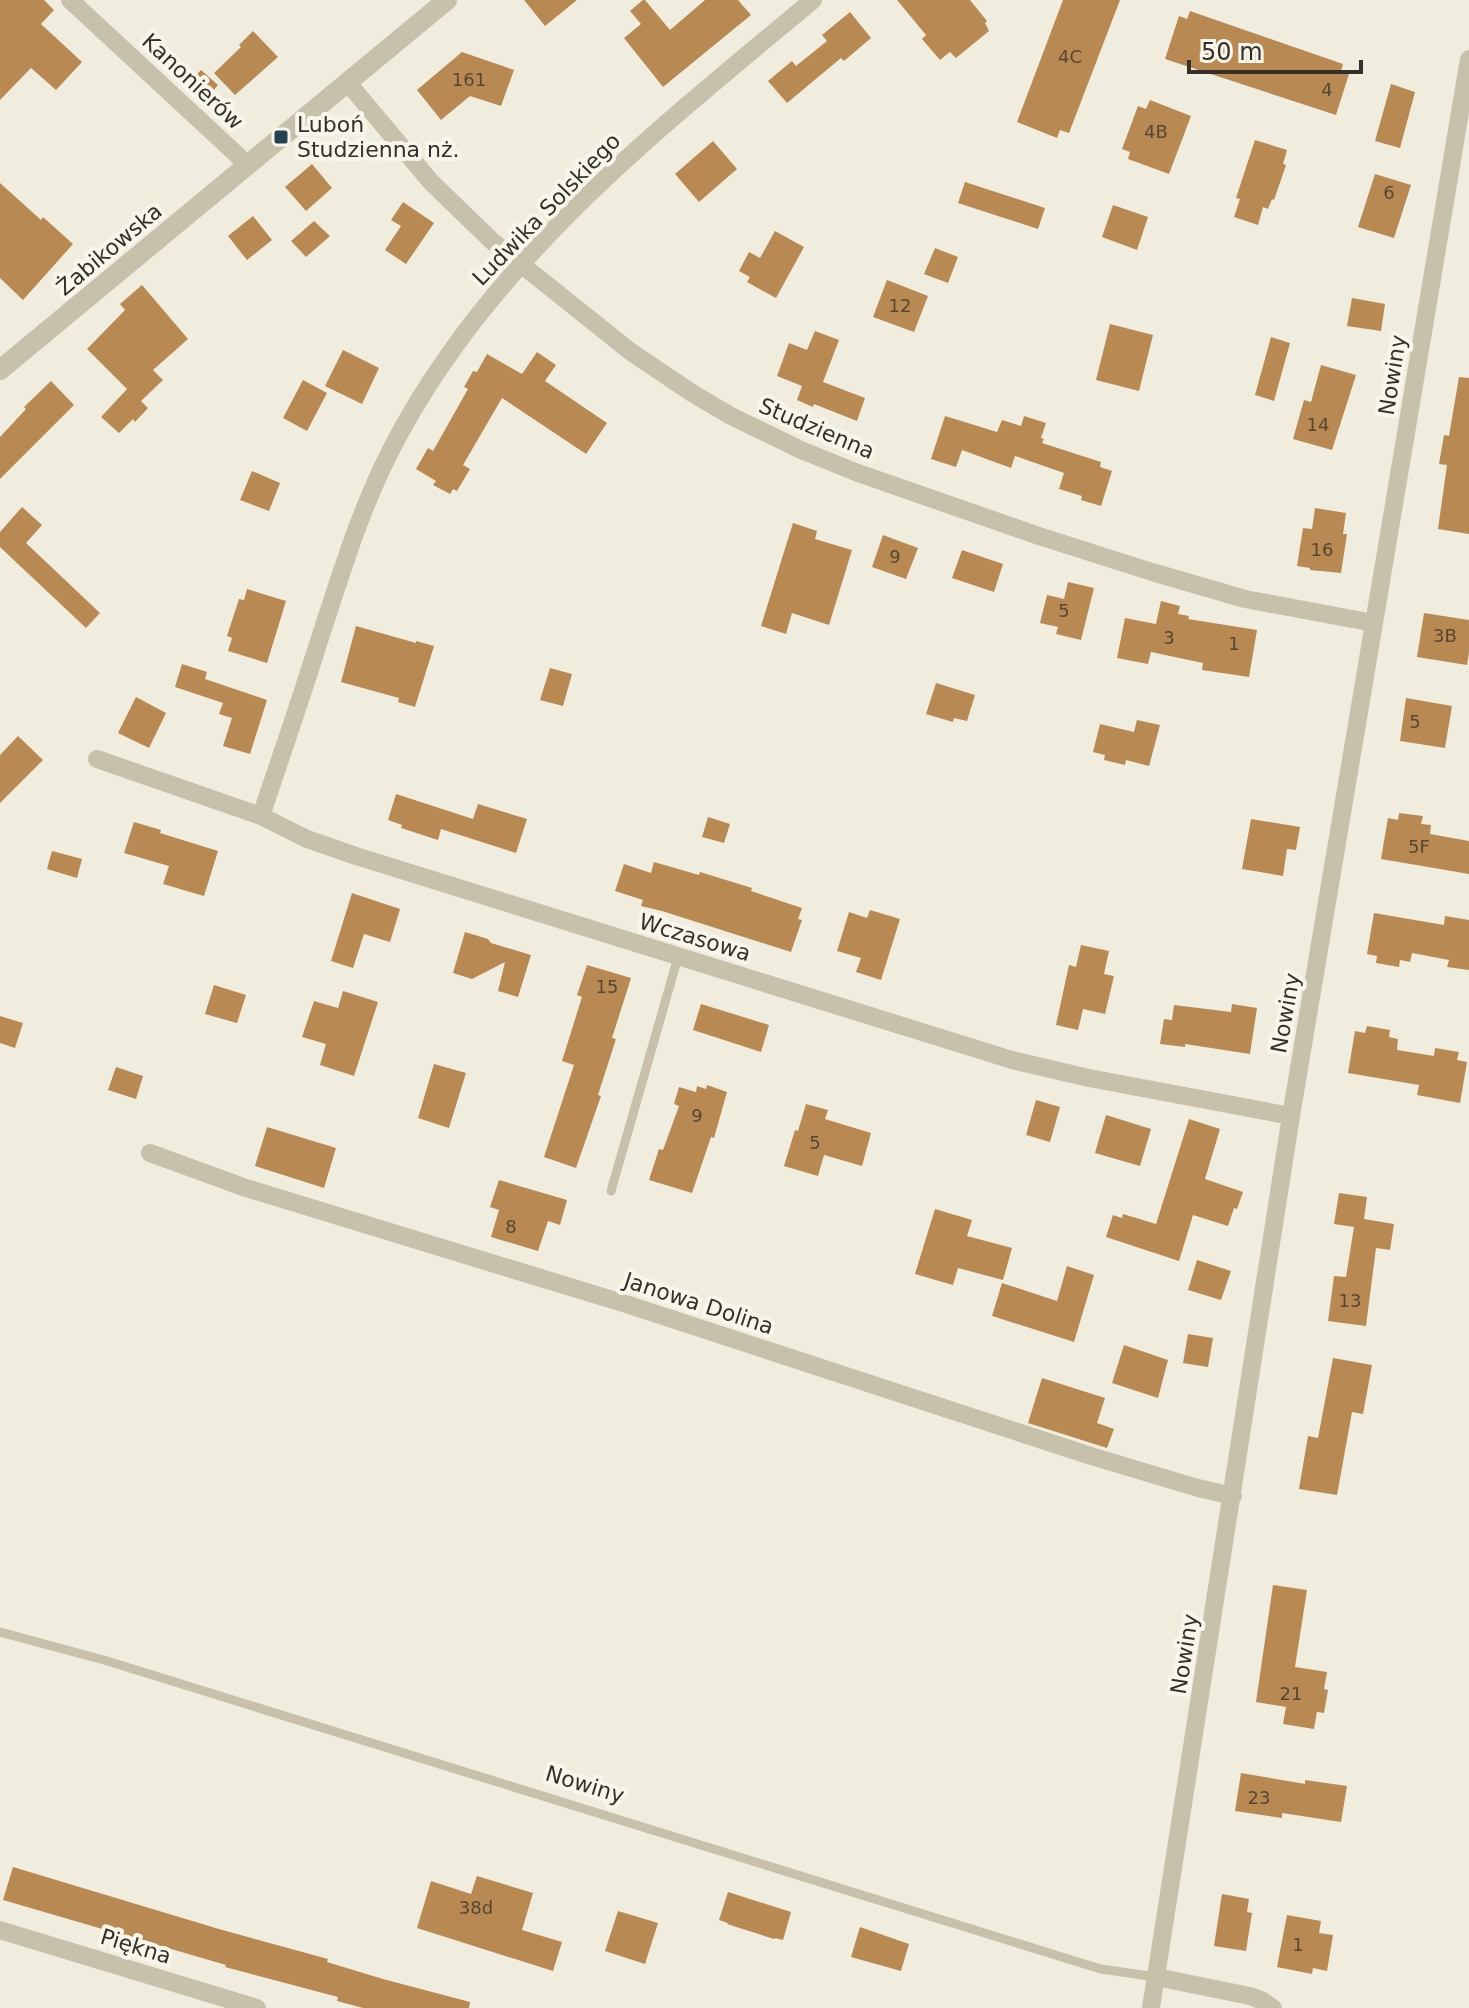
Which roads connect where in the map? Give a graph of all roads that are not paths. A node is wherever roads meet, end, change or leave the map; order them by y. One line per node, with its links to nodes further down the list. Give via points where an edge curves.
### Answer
1 (70, 0): 6 (street, Kanonierów)
2 (447, 0): 5 (street, Żabikowska)
3 (813, 0): 7 (street, Ludwika Solskiego, via 641,144)
4 (1469, 59): 9 (street, Nowiny)
5 (348, 83): 6 (street, Żabikowska); 7 (street, Studzienna, via 431,182)
6 (248, 165): 8 (street, Żabikowska)
7 (520, 264): 9 (street, Studzienna, via 659,372 801,450 1183,582); 11 (street, Ludwika Solskiego, via 428,385 381,469)
8 (0, 370)
9 (1374, 623): 13 (street, Nowiny)
10 (97, 759): 11 (street, Wczasowa)
11 (261, 816): 12 (street, Wczasowa, via 344,852)
12 (678, 957): 13 (street, Wczasowa, via 1012,1060); 15 (lane)
13 (1291, 1116): 16 (street, Nowiny)
14 (150, 1153): 16 (street, Janowa Dolina, via 1091,1456)
15 (611, 1191)
16 (1233, 1496): 19 (street, Nowiny)
17 (0, 1632): 19 (lane, Nowiny, via 1101,1969)
18 (0, 1930): 20 (street, Piękna)
19 (1156, 1977): 21 (street, Nowiny); 22 (street, via 1250,1996)
20 (257, 2008)
21 (1151, 2008)
22 (1273, 2008)

